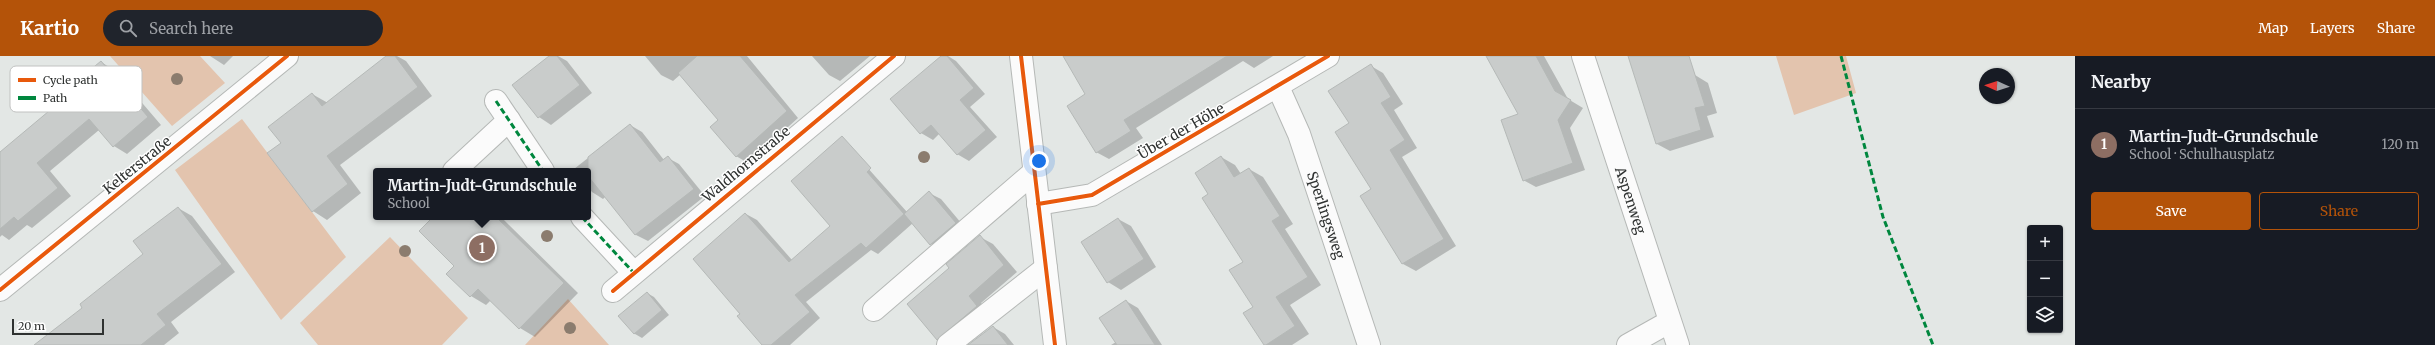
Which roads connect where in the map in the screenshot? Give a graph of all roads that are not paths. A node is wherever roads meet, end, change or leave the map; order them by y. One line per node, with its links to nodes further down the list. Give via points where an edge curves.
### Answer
1 (287, 56): 16 (street, Kelterstraße)
2 (894, 56): 15 (street, Waldhornstraße)
3 (1021, 56): 11 (street)
4 (1328, 56): 6 (street, Über der Höhe)
5 (1583, 56): 19 (street, Aspenweg)
6 (1278, 87): 12 (street, Über der Höhe, via 1092,195); 22 (street, Sperlingsweg, via 1299,134)
7 (496, 101): 8 (street)
8 (509, 120): 9 (street); 10 (street)
9 (457, 168)
10 (540, 168)
11 (1034, 172): 12 (street); 18 (street)
12 (1038, 204): 14 (street)
13 (585, 220): 15 (street)
14 (1046, 268): 20 (street); 21 (street)
15 (633, 272): 17 (street, Waldhornstraße)
16 (0, 290)
17 (612, 291)
18 (874, 310)
19 (1669, 322): 23 (street); 24 (street, Aspenweg)
20 (948, 345)
21 (1055, 345)
22 (1369, 345)
23 (1628, 345)
24 (1678, 345)

